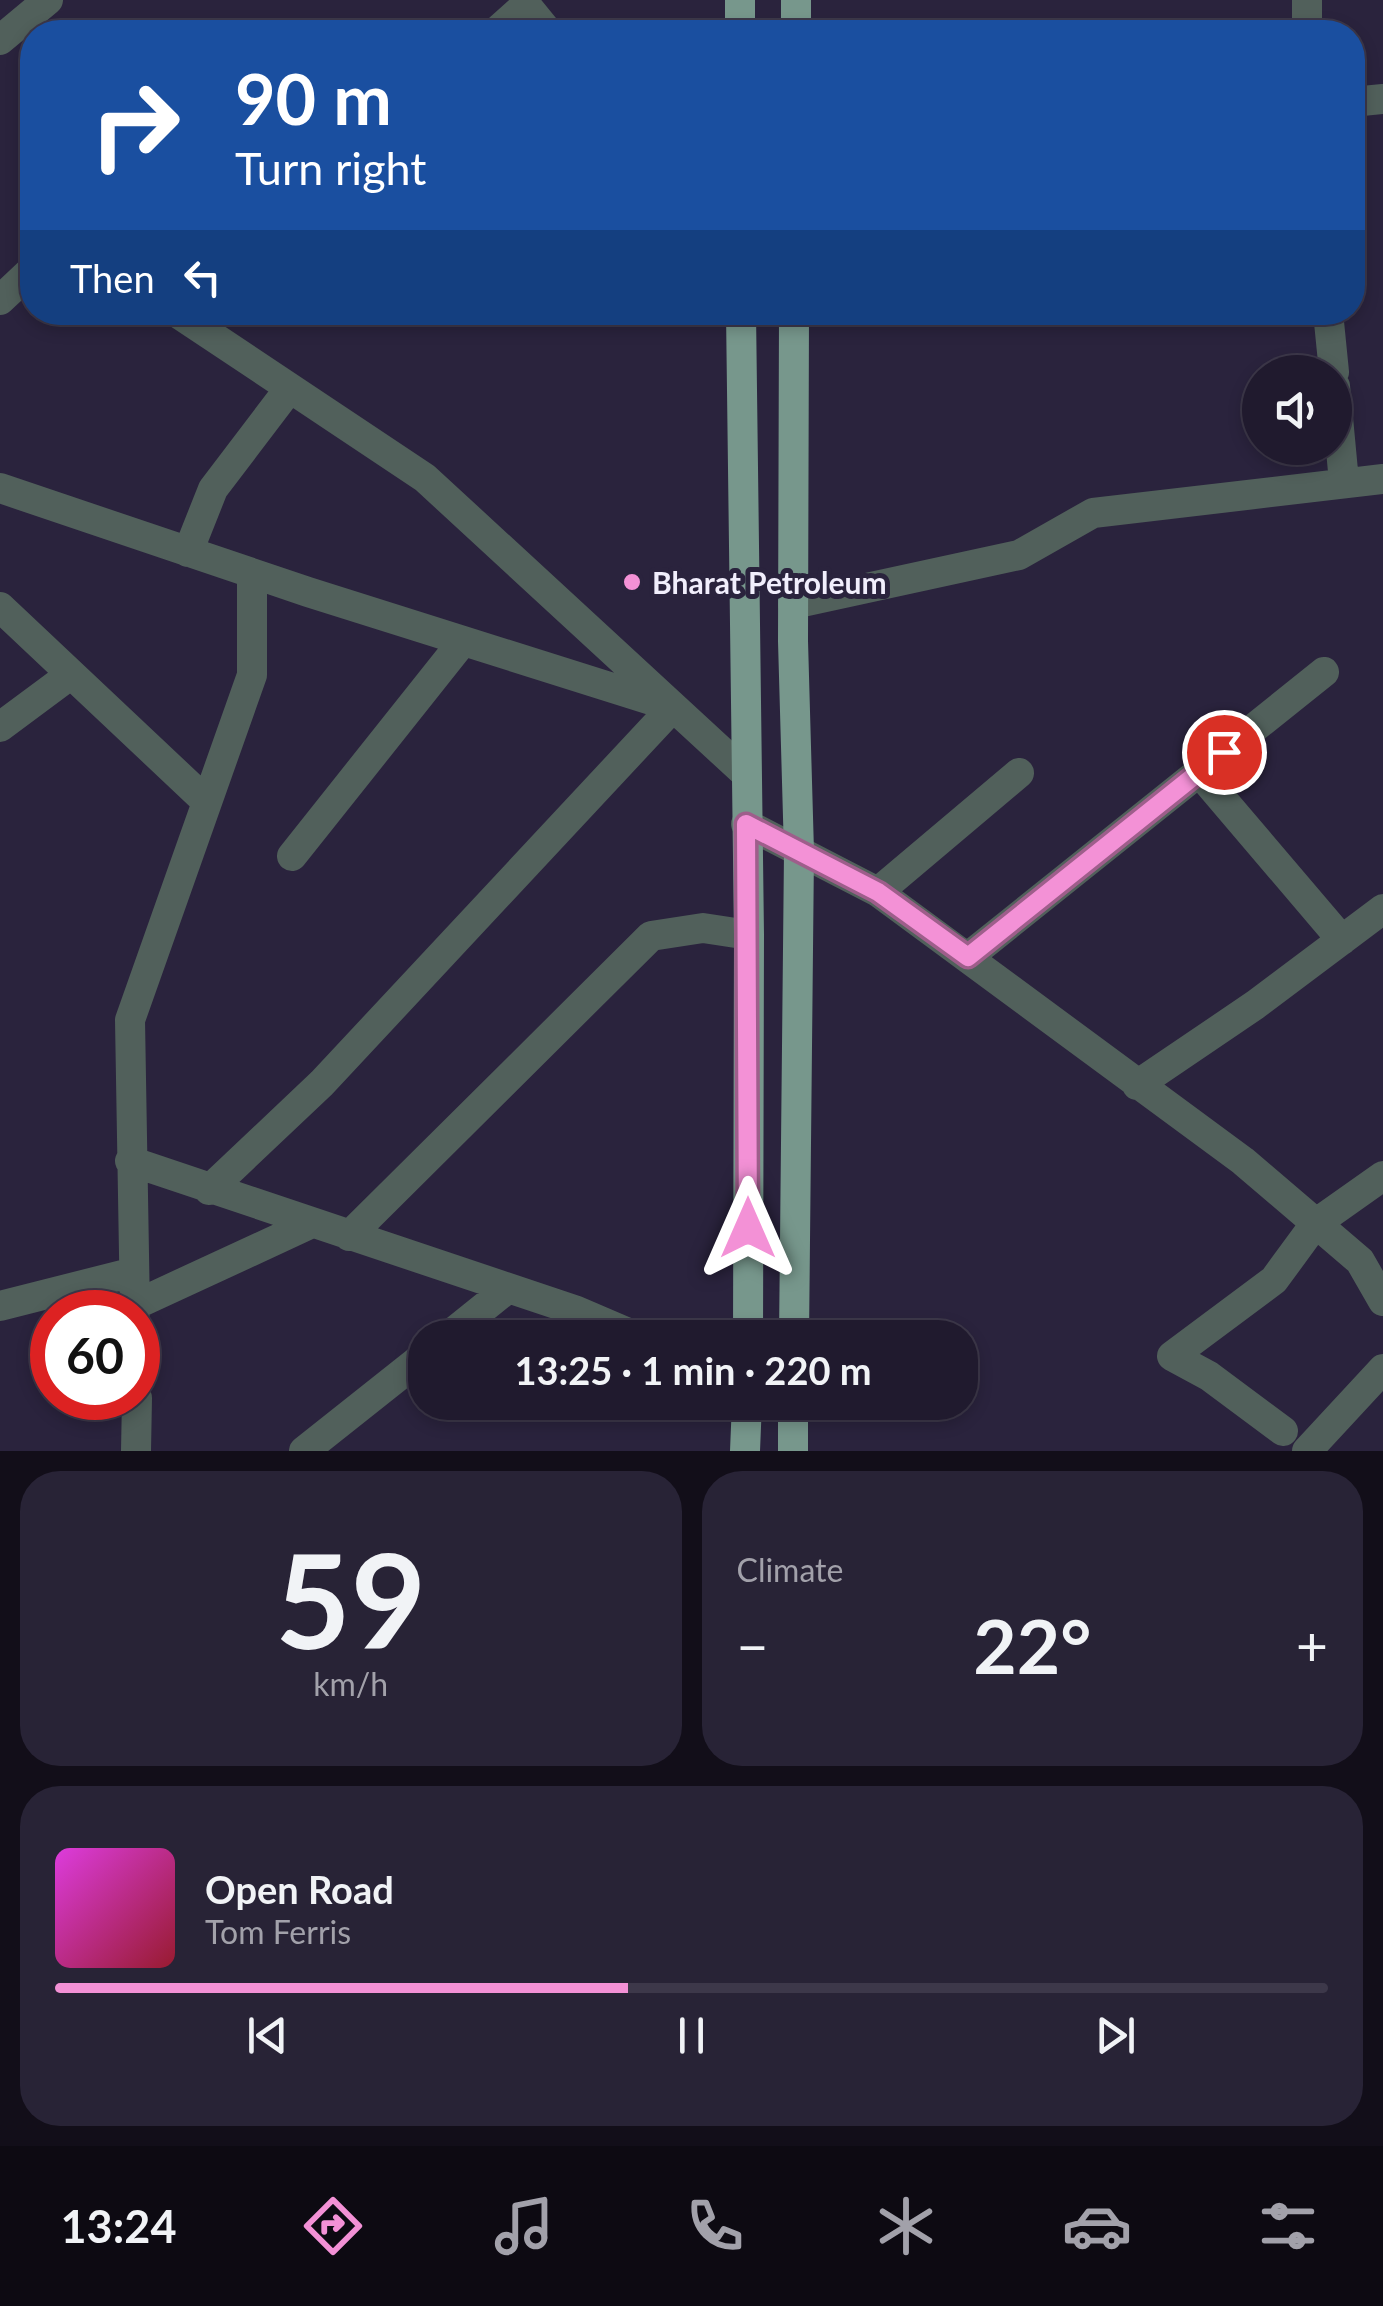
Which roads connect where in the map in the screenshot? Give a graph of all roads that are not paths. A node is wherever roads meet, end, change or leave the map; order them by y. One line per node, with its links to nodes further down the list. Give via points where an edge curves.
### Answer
1 (48, 0): 2 (street)
2 (25, 20)
3 (509, 20): 4 (street, via 526,5)
4 (538, 20)
5 (20, 281): 6 (street)
6 (0, 300)
7 (198, 325): 12 (street)
8 (741, 325): 26 (main road)
9 (794, 325): 19 (main road)
10 (1329, 325): 11 (street)
11 (1332, 355)
12 (289, 388): 17 (street, via 213,489); 24 (street, via 425,478)
13 (1342, 465): 15 (street)
14 (1383, 479): 15 (street)
15 (1344, 482): 19 (street, via 1094,513 1019,555)
16 (0, 488): 17 (street)
17 (188, 552): 18 (street)
18 (252, 574): 21 (street); 29 (street, via 252,675)
19 (793, 604): 31 (main road)
20 (0, 607): 23 (street)
21 (463, 641): 24 (street); 32 (street)
22 (1324, 672): 28 (street)
23 (70, 674): 25 (street); 29 (street)
24 (673, 707): 26 (street); 41 (street, via 322,1084)
25 (0, 728)
26 (744, 772): 30 (main road)
27 (1019, 772): 33 (street)
28 (1199, 772): 36 (street); 37 (street)
29 (207, 802): 39 (street, via 130,1020)
30 (746, 824): 31 (street); 35 (main road)
31 (800, 852): 33 (street); 54 (main road)
32 (292, 856)
33 (878, 892): 37 (street)
34 (1383, 910): 36 (street)
35 (749, 935): 44 (street, via 703,928 651,936); 53 (main road)
36 (1342, 940): 38 (street)
37 (968, 957): 38 (street)
38 (1137, 1085): 43 (street, via 1243,1161)
39 (130, 1161): 41 (street); 45 (street)
40 (1383, 1176): 43 (street)
41 (208, 1190): 42 (street)
42 (310, 1224): 44 (street); 48 (street)
43 (1315, 1224): 49 (street, via 1360,1262); 60 (street, via 1274,1280 1172,1356)
44 (349, 1236): 46 (street)
45 (134, 1272): 47 (street); 50 (street)
46 (508, 1289): 51 (street); 52 (street)
47 (134, 1290)
48 (160, 1297)
49 (1383, 1301)
50 (0, 1306)
51 (469, 1320)
52 (592, 1320)
53 (748, 1320)
54 (794, 1320)
55 (408, 1368): 62 (street)
56 (1383, 1369): 65 (street)
57 (137, 1420): 61 (street)
58 (746, 1420): 63 (main road)
59 (793, 1420): 64 (main road)
60 (1282, 1430)
61 (136, 1451)
62 (304, 1451)
63 (745, 1451)
64 (793, 1451)
65 (1307, 1451)

